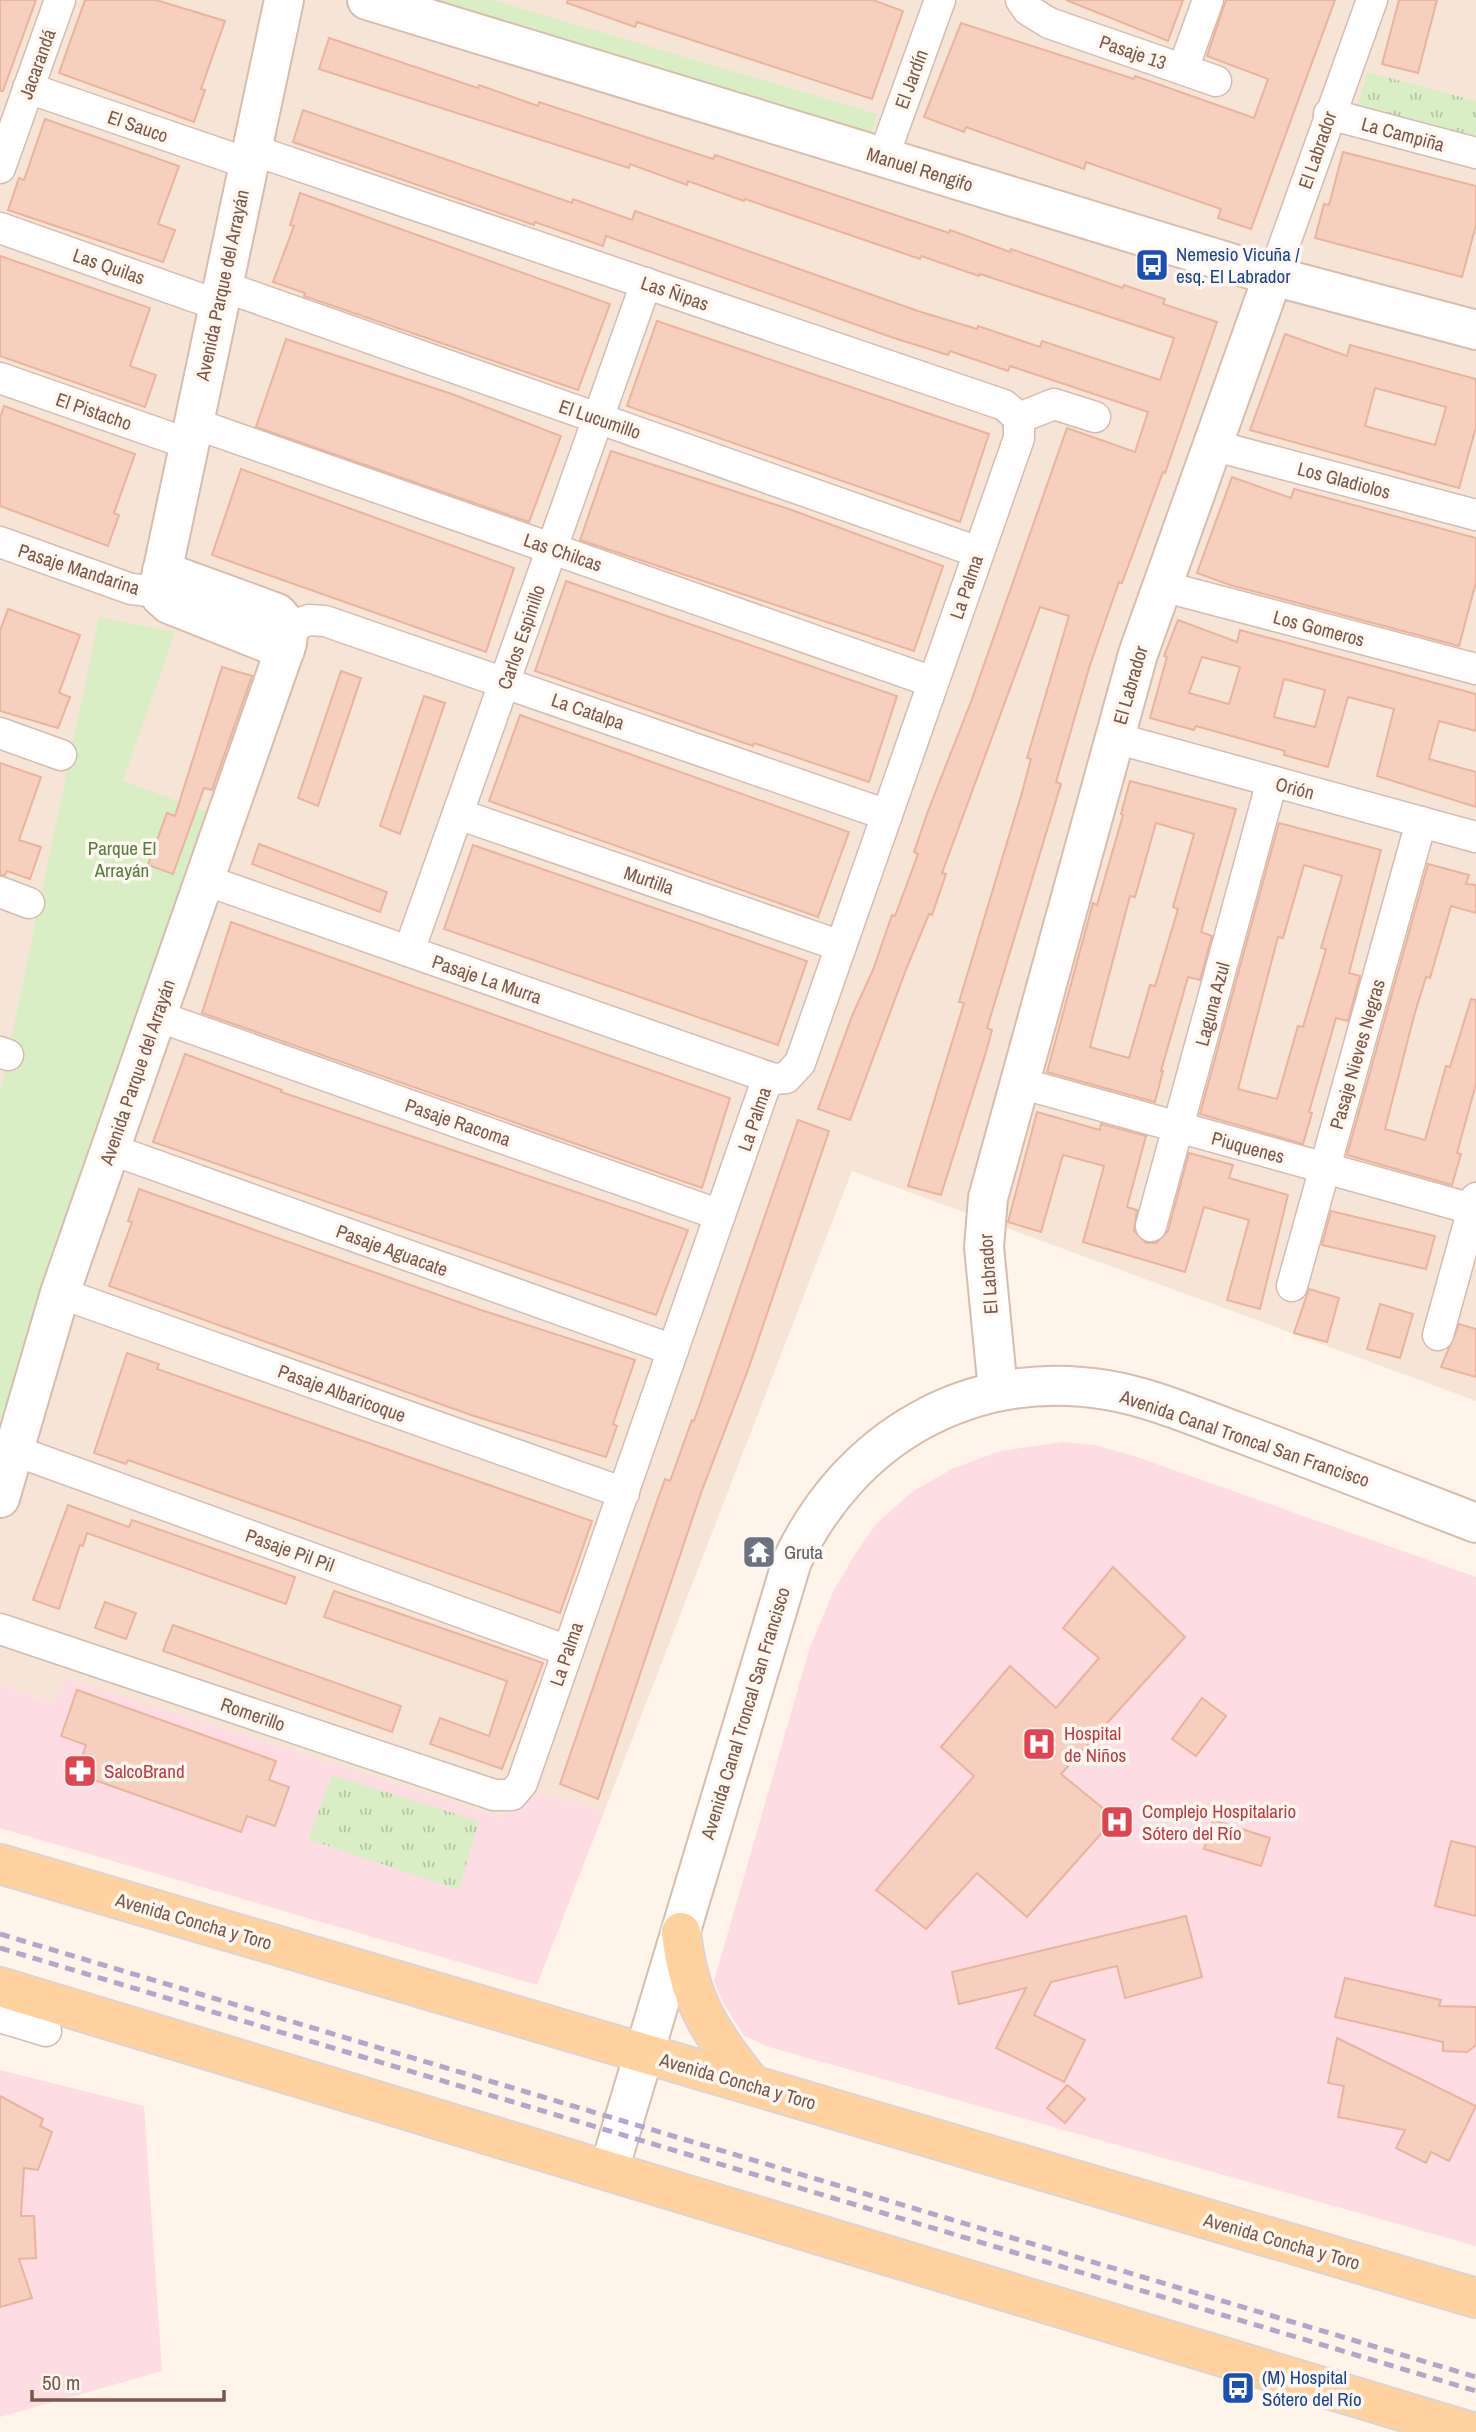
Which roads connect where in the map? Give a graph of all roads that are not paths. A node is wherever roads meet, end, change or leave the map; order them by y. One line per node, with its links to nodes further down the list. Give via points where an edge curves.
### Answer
1 (60, 0): 11 (street, Jacarandá)
2 (284, 0): 14 (street, Avenida Parque del Arrayán)
3 (367, 0): 15 (street, Manuel Rengifo)
4 (940, 0): 15 (street, El Jardín)
5 (1021, 0): 8 (street, via 1028,10)
6 (1209, 0): 9 (street)
7 (1372, 0): 12 (street, El Labrador)
8 (1053, 11): 9 (street, Pasaje 13)
9 (1183, 69): 10 (street, Pasaje 13)
10 (1216, 81)
11 (28, 88): 14 (street, El Sauco); 16 (street, Jacarandá)
12 (1329, 114): 13 (street, La Campiña); 18 (street, El Labrador)
13 (1476, 153)
14 (248, 156): 19 (street, Las Ñipas); 20 (street, Avenida Parque del Arrayán)
15 (883, 158): 18 (street, Manuel Rengifo)
16 (0, 168)
17 (0, 228): 20 (street, Las Quilas)
18 (1273, 276): 21 (street, Manuel Rengifo); 27 (street, El Labrador)
19 (646, 283): 24 (street, Carlos Espinillo); 25 (street, Las Ñipas, via 1004,405)
20 (220, 295): 24 (street, El Lucumillo); 26 (street, Avenida Parque del Arrayán)
21 (1476, 330)
22 (0, 378): 26 (street, El Pistacho)
23 (1095, 417): 25 (street, via 1054,404)
24 (598, 418): 30 (street, Carlos Espinillo); 31 (street, El Lucumillo)
25 (1019, 418): 31 (street, La Palma, via 1018,438)
26 (191, 433): 30 (street, Las Chilcas); 32 (street, Avenida Parque del Arrayán)
27 (1212, 445): 28 (street, Los Gladiolos); 33 (street, El Labrador)
28 (1476, 515)
29 (0, 542): 32 (street, Pasaje Mandarina, via 131,589)
30 (552, 548): 36 (street, Carlos Espinillo); 37 (street, Las Chilcas)
31 (978, 552): 37 (street, La Palma)
32 (161, 582): 34 (street, via 169,604)
33 (1162, 586): 35 (street, Los Gomeros); 39 (street, El Labrador)
34 (287, 639): 36 (street, La Catalpa, via 309,620 326,621); 46 (street, Avenida Parque del Arrayán)
35 (1476, 670)
36 (505, 682): 42 (street, Carlos Espinillo); 43 (street, La Catalpa)
37 (933, 682): 43 (street, La Palma)
38 (0, 733): 40 (street)
39 (1115, 738): 41 (street, Orión); 53 (street, El Labrador)
40 (61, 755)
41 (1272, 781): 44 (street, Orión); 54 (street, Laguna Azul)
42 (458, 814): 49 (street, Murtilla); 50 (street, Carlos Espinillo)
43 (887, 815): 49 (street, La Palma)
44 (1422, 822): 45 (street, Orión); 56 (street, Pasaje Nieves Negras)
45 (1476, 837)
46 (205, 880): 50 (street, Pasaje La Murra); 51 (street, Avenida Parque del Arrayán)
47 (0, 892): 48 (street)
48 (29, 903)
49 (841, 946): 52 (street, La Palma, via 797,1069 786,1078)
50 (409, 951): 52 (street, Pasaje La Murra)
51 (157, 1016): 55 (street, Avenida Parque del Arrayán); 58 (street, Pasaje Racoma)
52 (768, 1077): 58 (street, La Palma)
53 (1020, 1083): 54 (street, Piuquenes); 64 (street, El Labrador, via 984,1224)
54 (1178, 1128): 56 (street, Piuquenes); 59 (street, Laguna Azul)
55 (110, 1149): 61 (street, Avenida Parque del Arrayán); 63 (street, Pasaje Aguacate)
56 (1325, 1168): 57 (street, Piuquenes); 60 (street, Pasaje Nieves Negras)
57 (1475, 1206): 62 (street)
58 (712, 1212): 63 (street, La Palma)
59 (1151, 1226)
60 (1292, 1286)
61 (60, 1293): 65 (street, Avenida Parque del Arrayán); 66 (street, Pasaje Albaricoque)
62 (1438, 1335)
63 (673, 1350): 66 (street, La Palma)
64 (998, 1391): 68 (street, Avenida Canal Troncal San Francisco, via 1074,1387 1138,1398); 73 (street, Avenida Canal Troncal San Francisco, via 940,1410 884,1443 838,1486 804,1534 782,1589)
65 (13, 1450): 67 (street, Avenida Parque del Arrayán); 70 (street, Pasaje Pil Pil)
66 (624, 1493): 70 (street, La Palma)
67 (0, 1498)
68 (1476, 1522)
69 (0, 1629): 71 (street, Romerillo)
70 (568, 1650): 71 (street, La Palma, via 522,1783)
71 (507, 1797)
72 (0, 1864): 78 (main road, Avenida Concha y Toro)
73 (681, 1932): 78 (street, Avenida Canal Troncal San Francisco); 79 (main road, via 698,2008 723,2050)
74 (0, 1987): 76 (main road)
75 (0, 2017): 77 (street)
76 (135, 2029): 77 (main road); 80 (main road)
77 (46, 2031)
78 (644, 2053): 79 (main road, Avenida Concha y Toro); 80 (street, Avenida Canal Troncal San Francisco)
79 (752, 2085): 81 (main road, Avenida Concha y Toro)
80 (609, 2170): 82 (main road)
81 (1476, 2298)
82 (1339, 2390): 83 (street); 84 (main road)
83 (1416, 2432)
84 (1471, 2432)

